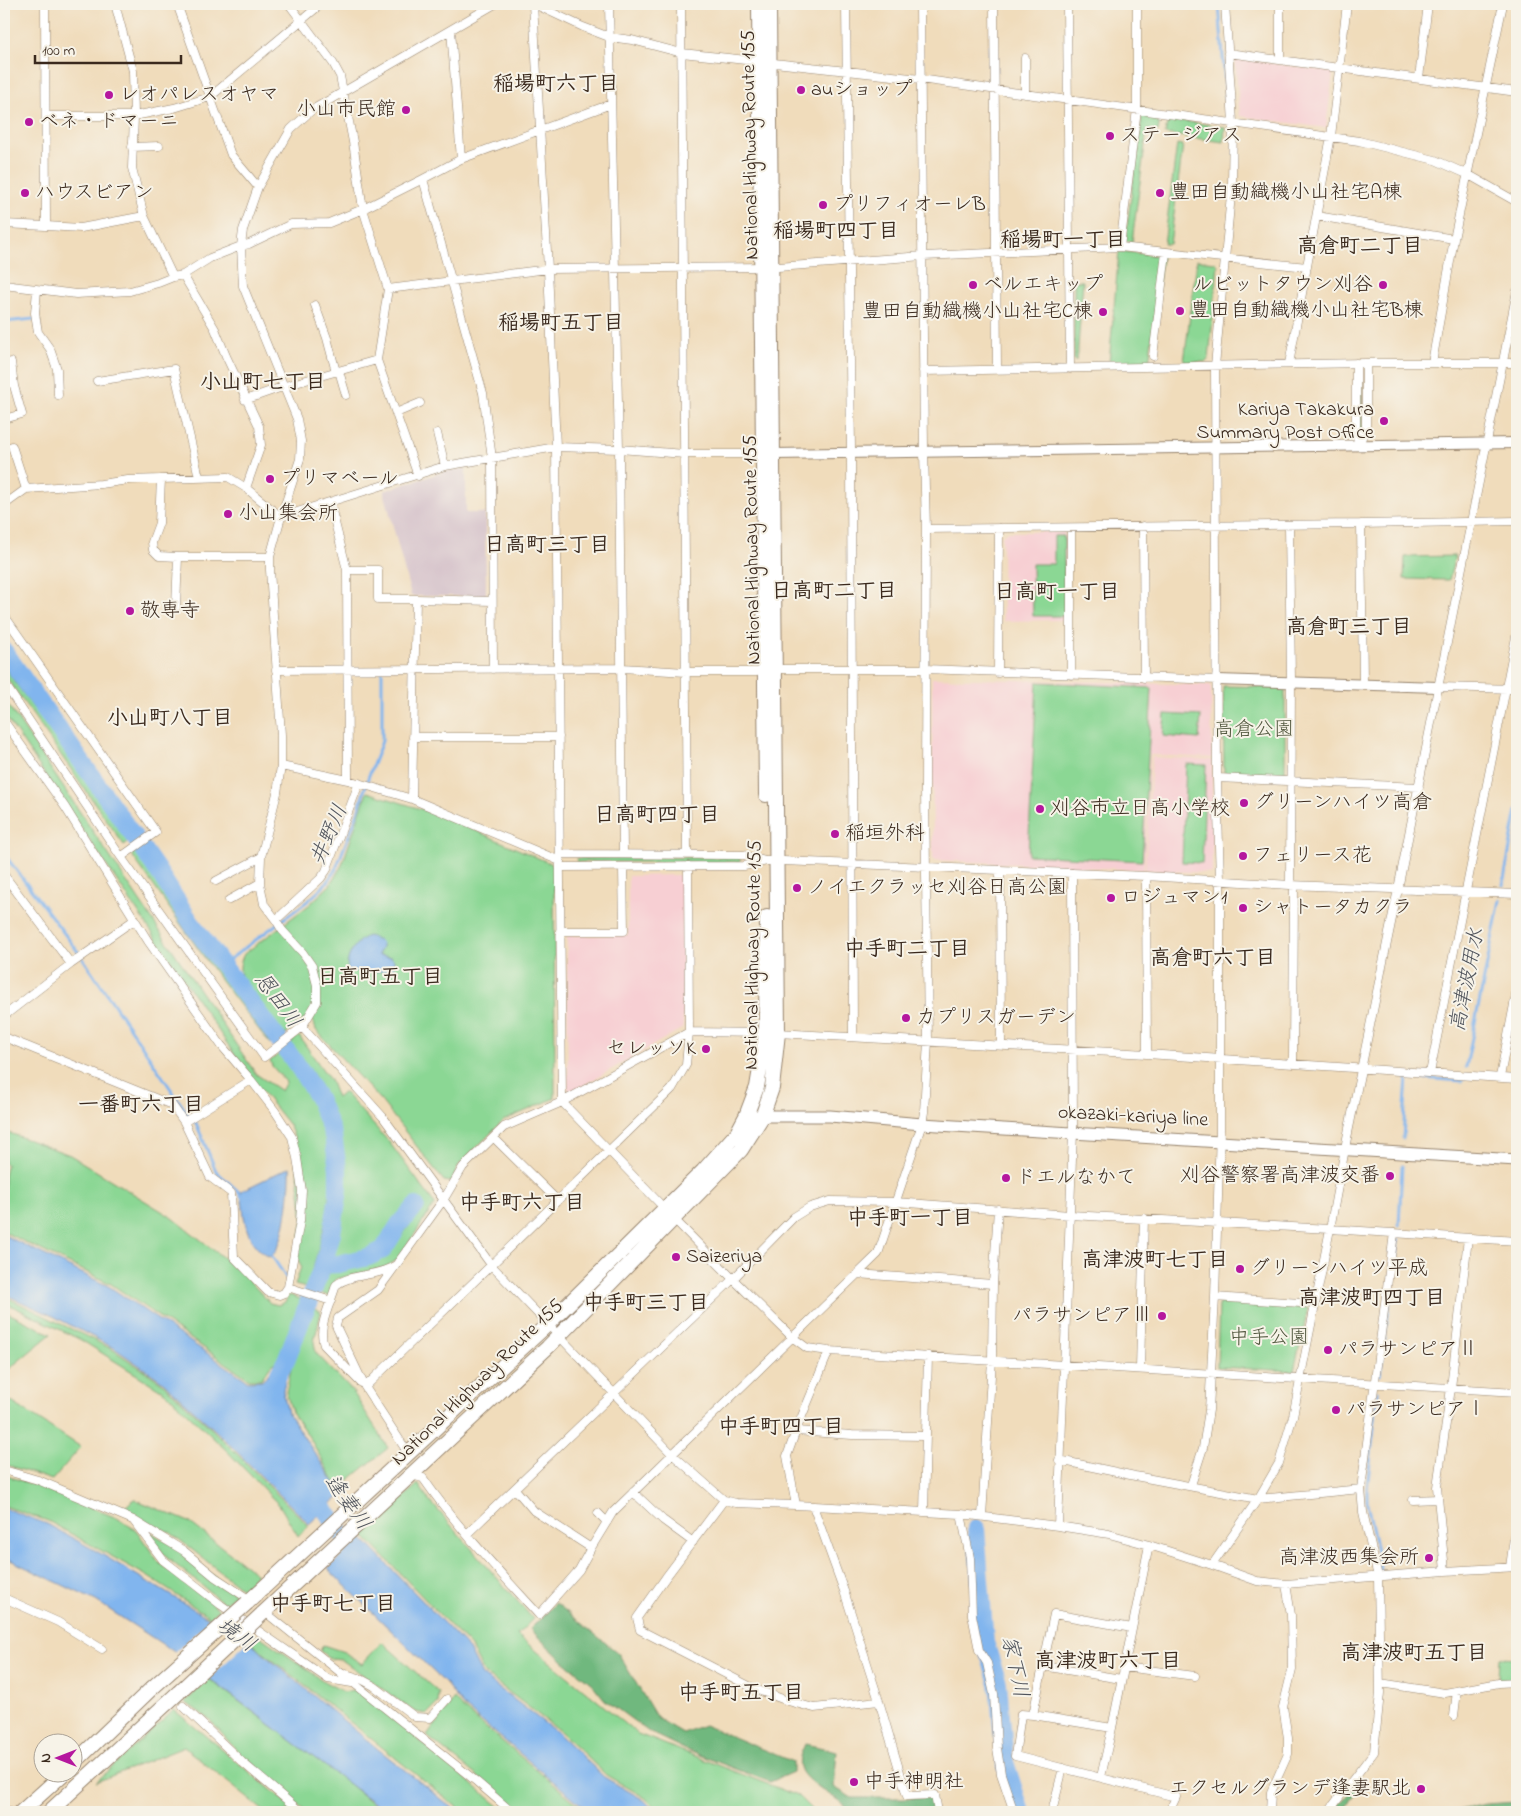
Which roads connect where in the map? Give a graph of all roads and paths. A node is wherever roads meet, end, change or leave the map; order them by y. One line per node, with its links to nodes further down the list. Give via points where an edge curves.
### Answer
1 (45, 4): 43 (street)
2 (114, 4): 44 (street, via 133,72)
3 (176, 4): 39 (street)
4 (289, 4): 22 (street)
5 (321, 4): 22 (street)
6 (495, 4): 23 (street)
7 (534, 4): 24 (street); 46 (street)
8 (609, 4): 24 (street)
9 (682, 4): 25 (street)
10 (759, 4): 29 (highway, National Highway Route 155)
11 (769, 4): 29 (highway, National Highway Route 155)
12 (846, 4): 31 (street)
13 (920, 4): 33 (street)
14 (994, 4): 35 (street)
15 (1067, 4): 40 (street)
16 (1137, 4): 42 (street)
17 (1225, 4): 26 (street)
18 (1280, 4): 28 (street)
19 (1347, 4): 30 (street)
20 (1428, 4): 32 (street)
21 (1503, 4): 34 (street)
22 (301, 21): 36 (street, via 333,63); 39 (street)
23 (451, 30): 36 (street); 50 (street)
24 (609, 37): 25 (street); 41 (street)
25 (682, 53): 29 (street); 72 (street)
26 (1228, 53): 28 (street); 45 (street)
27 (1025, 58): 38 (street)
28 (1280, 59): 30 (street)
29 (765, 62): 31 (street); 69 (highway, National Highway Route 155)
30 (1339, 67): 32 (street); 47 (street)
31 (847, 71): 33 (street); 68 (street)
32 (1419, 78): 34 (street)
33 (920, 80): 35 (street); 66 (street)
34 (1486, 88): 37 (street); 51 (street)
35 (994, 90): 38 (street); 65 (street)
36 (344, 92): 53 (street, via 312,110 291,129); 55 (street)
37 (1517, 92)
38 (1025, 94): 40 (street)
39 (210, 97): 44 (street); 53 (street, via 230,154)
40 (1067, 100): 42 (street); 63 (street)
41 (611, 104): 46 (street); 71 (street)
42 (1137, 109): 45 (street); 62 (street)
43 (46, 116): 44 (street); 59 (street)
44 (134, 116): 49 (street)
45 (1233, 122): 47 (street); 67 (street, via 1232,184)
46 (540, 130): 50 (street); 73 (street)
47 (1331, 136): 51 (street, via 1402,150); 57 (street)
48 (159, 146): 49 (street)
49 (132, 147): 56 (street, via 132,168)
50 (461, 159): 52 (street)
51 (1469, 175): 54 (street); 60 (street)
52 (423, 179): 55 (street); 76 (street)
53 (258, 187): 61 (street, via 243,230)
54 (1517, 202)
55 (364, 208): 61 (street, via 328,223 291,224); 78 (street)
56 (144, 216): 59 (street, via 81,228); 75 (street)
57 (1317, 216): 60 (street); 70 (street)
58 (4, 224): 59 (street)
59 (46, 226)
60 (1454, 239): 87 (street)
61 (241, 246): 74 (street, via 210,258); 97 (street, via 244,286)
62 (1120, 247): 63 (street); 64 (street)
63 (1069, 250): 65 (street); 93 (street)
64 (1166, 253): 67 (street); 82 (street)
65 (996, 254): 66 (street); 92 (street)
66 (923, 256): 68 (street); 95 (street)
67 (1224, 259): 70 (street); 91 (street)
68 (849, 263): 69 (street); 113 (street)
69 (766, 267): 72 (street); 115 (highway, National Highway Route 155, via 772,439)
70 (1307, 267): 90 (street)
71 (616, 268): 72 (street); 73 (street); 111 (street)
72 (683, 268): 114 (street)
73 (548, 270): 76 (street); 109 (street)
74 (183, 275): 75 (street); 100 (street, via 215,329)
75 (173, 277): 79 (street, via 130,291 76,294)
76 (452, 280): 78 (street); 116 (street, via 484,393)
77 (4, 285): 79 (street)
78 (388, 289): 83 (street)
79 (37, 290): 98 (street, via 35,313 38,332 50,349 57,369)
80 (1517, 292): 84 (street)
81 (315, 305): 94 (street)
82 (1153, 356)
83 (377, 360): 94 (street); 102 (street)
84 (1503, 362): 87 (street); 88 (street); 105 (street)
85 (1356, 363): 86 (street); 90 (street); 107 (street, via 1356,433)
86 (1366, 363): 87 (street); 107 (street, via 1366,427)
87 (1432, 363)
88 (1517, 363)
89 (4, 364): 103 (street, via 11,362 22,414)
90 (1289, 364): 91 (street)
91 (1215, 366): 93 (street); 110 (street)
92 (997, 369): 93 (street); 95 (street)
93 (1070, 369)
94 (337, 371): 97 (street); 99 (street)
95 (923, 371): 112 (street)
96 (97, 381): 119 (street, via 174,369)
97 (285, 386): 100 (street); 125 (street, via 298,419 301,441 300,459)
98 (58, 395)
99 (346, 395)
100 (245, 400): 121 (street, via 259,426 261,445)
101 (420, 403): 102 (street)
102 (396, 413): 118 (street)
103 (4, 419)
104 (437, 433): 117 (street)
105 (1487, 442): 106 (street); 107 (street); 127 (street)
106 (1517, 443)
107 (1359, 445): 110 (street)
108 (12, 446): 122 (street)
109 (556, 447): 111 (street); 116 (street); 146 (street)
110 (1215, 447): 112 (street); 131 (street)
111 (620, 449): 114 (street); 143 (street)
112 (924, 451): 113 (street); 134 (street)
113 (851, 452): 115 (street); 147 (street)
114 (685, 454): 115 (street); 152 (street)
115 (769, 454): 151 (highway, National Highway Route 155)
116 (492, 458): 117 (street); 139 (street)
117 (445, 466): 118 (street)
118 (418, 476): 123 (street)
119 (200, 478): 120 (street); 121 (street, via 228,477)
120 (161, 479): 122 (street); 135 (street, via 159,523 152,542 153,550 159,556)
121 (246, 488): 125 (street)
122 (26, 489): 124 (street)
123 (330, 503): 125 (street); 137 (street)
124 (4, 504)
125 (281, 517): 136 (street)
126 (1517, 521): 127 (street)
127 (1471, 522): 128 (street); 160 (street)
128 (1361, 524): 129 (street); 159 (street)
129 (1289, 525): 131 (street); 157 (street)
130 (1143, 526): 131 (street); 133 (street); 155 (street)
131 (1216, 526): 156 (street)
132 (999, 528): 133 (street); 134 (street); 153 (street)
133 (1071, 528): 154 (street)
134 (926, 529): 150 (street)
135 (178, 557): 136 (street); 140 (street)
136 (270, 557): 148 (street)
137 (347, 570): 138 (street, via 378,570 378,599); 149 (street)
138 (416, 599): 139 (street); 144 (street)
139 (492, 602): 145 (street)
140 (176, 606)
141 (4, 615): 175 (street, via 156,832)
142 (1517, 632): 161 (street)
143 (622, 668): 146 (street); 152 (street); 173 (street)
144 (415, 669): 145 (street); 149 (street); 164 (street)
145 (492, 669): 146 (street)
146 (558, 669): 165 (street)
147 (851, 669): 150 (street); 151 (street); 179 (street)
148 (276, 670): 149 (street); 166 (street)
149 (348, 670): 168 (street)
150 (926, 670): 153 (street); 182 (street)
151 (769, 671): 152 (street); 178 (highway, National Highway Route 155)
152 (686, 672): 174 (street)
153 (998, 673): 154 (street)
154 (1072, 675): 155 (street)
155 (1144, 678): 156 (street)
156 (1218, 680): 157 (street); 167 (street)
157 (1291, 681): 159 (street); 169 (street)
158 (4, 683): 175 (street)
159 (1363, 684): 160 (street)
160 (1438, 687): 161 (street); 171 (street)
161 (1506, 688): 162 (street); 192 (street)
162 (1517, 689)
163 (4, 721): 195 (street, via 65,807)
164 (413, 737): 165 (street); 172 (street)
165 (560, 737): 177 (street)
166 (281, 766): 168 (street); 176 (street)
167 (1217, 778): 169 (street); 187 (street)
168 (348, 780): 170 (street)
169 (1291, 781): 171 (street); 190 (street)
170 (364, 784): 172 (street); 196 (street, via 326,871)
171 (1418, 787): 191 (street)
172 (412, 799): 177 (street)
173 (623, 854): 174 (street); 177 (street)
174 (687, 854): 178 (street, via 744,855)
175 (121, 857): 201 (street, via 264,1058)
176 (261, 857): 188 (street); 189 (street)
177 (560, 860): 180 (street); 197 (street)
178 (771, 861): 179 (street); 181 (street, via 747,866); 203 (highway, National Highway Route 155)
179 (852, 864): 182 (street); 205 (street)
180 (623, 866): 181 (street); 197 (street, via 624,931)
181 (688, 866): 202 (street)
182 (926, 867): 183 (street); 206 (street)
183 (1000, 870): 184 (street); 207 (street)
184 (1072, 873): 186 (street); 208 (street)
185 (4, 875): 198 (street)
186 (1146, 876): 187 (street); 209 (street)
187 (1220, 880): 190 (street); 210 (street)
188 (216, 881)
189 (260, 883): 194 (street); 196 (street, via 264,904)
190 (1292, 885): 191 (street); 211 (street)
191 (1398, 889): 192 (street); 212 (street)
192 (1466, 891): 193 (street); 213 (street)
193 (1517, 894)
194 (229, 900)
195 (134, 920): 198 (street); 216 (street, via 221,1046)
196 (278, 923): 201 (street, via 312,966 317,985 317,1002)
197 (560, 930): 217 (street)
198 (74, 962): 200 (street)
199 (1517, 989): 214 (street)
200 (4, 1016)
201 (299, 1029): 228 (street, via 383,1117)
202 (689, 1032): 203 (street); 217 (street); 226 (street, via 686,1065 672,1089)
203 (772, 1033): 205 (street); 218 (highway, National Highway Route 155); 219 (highway, National Highway Route 155, via 772,1088)
204 (4, 1037): 220 (street, via 172,1105)
205 (854, 1037): 206 (street)
206 (928, 1041): 207 (street); 221 (street)
207 (1001, 1045): 208 (street)
208 (1074, 1051): 209 (street); 222 (street)
209 (1147, 1054): 210 (street)
210 (1220, 1059): 211 (street); 224 (street)
211 (1292, 1064): 212 (street)
212 (1361, 1067): 213 (street); 225 (street)
213 (1430, 1073): 214 (street)
214 (1500, 1077): 215 (street)
215 (1517, 1079)
216 (251, 1080): 220 (street); 245 (street, via 292,1137 297,1158 302,1191 300,1221)
217 (562, 1102): 223 (street, via 504,1127); 226 (street)
218 (746, 1116): 219 (main road, okazaki-kariya line); 232 (highway, National Highway Route 155, via 737,1133)
219 (762, 1117): 221 (main road, okazaki-kariya line, via 830,1116); 232 (highway, National Highway Route 155, via 741,1150)
220 (185, 1121): 245 (street, via 210,1177 230,1193 234,1257 268,1292 279,1295)
221 (922, 1124): 222 (main road, okazaki-kariya line); 230 (street)
222 (1073, 1132): 224 (main road, okazaki-kariya line); 233 (street)
223 (494, 1138): 228 (street, via 463,1168); 229 (street)
224 (1220, 1141): 225 (main road, okazaki-kariya line); 235 (street)
225 (1345, 1149): 227 (main road, okazaki-kariya line); 236 (street)
226 (608, 1151): 229 (street); 232 (street)
227 (1517, 1160)
228 (444, 1199): 240 (street); 241 (street)
229 (557, 1200): 241 (street)
230 (895, 1202): 231 (street); 242 (street, via 878,1254); 243 (street, via 830,1201 810,1207 794,1217)
231 (998, 1209): 233 (street); 244 (street)
232 (669, 1214): 243 (street); 249 (highway, National Highway Route 155); 250 (highway, National Highway Route 155)
233 (1070, 1215): 234 (street); 255 (street)
234 (1144, 1218): 235 (street); 256 (street)
235 (1217, 1222): 236 (street); 246 (street)
236 (1330, 1229): 237 (street); 248 (street)
237 (1394, 1233): 238 (street); 259 (street)
238 (1468, 1238): 239 (street); 261 (street)
239 (1517, 1241)
240 (398, 1264): 247 (street, via 374,1274 342,1280 336,1285); 260 (street, via 378,1290 338,1318 336,1326)
241 (492, 1266): 249 (street); 260 (street)
242 (858, 1274): 244 (street); 251 (street)
243 (732, 1279): 251 (street); 263 (street)
244 (993, 1284): 254 (street)
245 (288, 1287): 247 (street)
246 (1215, 1298): 248 (street); 257 (street)
247 (331, 1301): 260 (street, via 322,1329 324,1345)
248 (1315, 1304): 258 (street)
249 (548, 1324): 250 (street); 267 (highway, National Highway Route 155)
250 (559, 1335): 263 (street); 270 (highway, National Highway Route 155)
251 (792, 1337): 252 (street, via 807,1348); 266 (street)
252 (829, 1351): 253 (street); 264 (street)
253 (928, 1356): 254 (street); 265 (street)
254 (992, 1360): 255 (street); 284 (street)
255 (1064, 1364): 256 (street); 268 (street)
256 (1140, 1369): 257 (street)
257 (1211, 1374): 258 (street); 271 (street, via 1203,1448)
258 (1300, 1380): 259 (street); 275 (street, via 1279,1463)
259 (1374, 1384): 261 (street); 273 (street)
260 (365, 1387): 267 (street)
261 (1451, 1388): 262 (street); 276 (street)
262 (1517, 1392)
263 (614, 1394): 266 (street); 272 (street)
264 (796, 1431): 265 (street); 279 (street, via 787,1456)
265 (925, 1436): 281 (street)
266 (672, 1454): 274 (street); 277 (street)
267 (404, 1457): 299 (highway, National Highway Route 155)
268 (1059, 1460): 271 (street); 288 (street)
269 (4, 1470): 286 (street, via 38,1480)
270 (411, 1475): 289 (street, via 423,1478); 300 (highway, National Highway Route 155)
271 (1191, 1485): 275 (street)
272 (515, 1489): 289 (street); 292 (street, via 534,1511)
273 (1361, 1490): 275 (street); 296 (street)
274 (633, 1492): 287 (street); 290 (street)
275 (1258, 1499): 293 (street)
276 (1438, 1499): 278 (street); 295 (street)
277 (724, 1500): 279 (street); 290 (street)
278 (1413, 1500)
279 (796, 1505): 280 (street)
280 (813, 1506): 281 (street); 313 (street)
281 (924, 1512): 283 (street)
282 (598, 1514): 287 (street)
283 (961, 1514): 284 (street); 329 (street, via 970,1558 972,1615 979,1650 987,1663 994,1694 1001,1774)
284 (982, 1516): 288 (street)
285 (1517, 1516): 294 (street)
286 (133, 1520): 299 (street, via 184,1551); 310 (street, via 163,1560 221,1605 328,1679)
287 (607, 1522): 292 (street)
288 (1058, 1526): 291 (street, via 1109,1534)
289 (467, 1534): 292 (street, via 539,1615 579,1570)
290 (693, 1542): 313 (street, via 637,1618 640,1630 755,1688 788,1701 814,1708)
291 (1149, 1545): 293 (street); 301 (street)
292 (591, 1548)
293 (1212, 1565): 297 (street, via 1257,1581)
294 (1514, 1567): 295 (street)
295 (1444, 1570): 296 (street)
296 (1378, 1576): 297 (street); 309 (street)
297 (1286, 1584): 332 (street, via 1291,1615 1292,1670 1284,1707 1288,1754 1271,1792)
298 (4, 1598): 302 (street, via 58,1622)
299 (249, 1600): 318 (highway, National Highway Route 155, bridge)
300 (265, 1612): 305 (street); 325 (highway, National Highway Route 155, bridge)
301 (1132, 1628): 303 (street, via 1054,1614); 304 (street)
302 (102, 1649)
303 (1043, 1666): 307 (street); 315 (street)
304 (1124, 1667): 306 (street); 307 (street)
305 (341, 1672): 310 (street); 312 (street, via 374,1686 415,1717 430,1718)
306 (1195, 1676)
307 (1121, 1679): 317 (street)
308 (1517, 1682): 311 (street)
309 (1380, 1683): 311 (street, via 1426,1692); 333 (street, via 1374,1752)
310 (355, 1684): 327 (street)
311 (1457, 1691): 316 (street)
312 (447, 1699)
313 (879, 1702): 328 (street, via 907,1796 935,1795)
314 (183, 1706): 326 (street)
315 (1034, 1715): 317 (street); 319 (street, via 1022,1714 1014,1756)
316 (1454, 1716)
317 (1112, 1728): 320 (street)
318 (82, 1756)
319 (1063, 1768): 320 (street); 330 (street)
320 (1101, 1777): 331 (street, via 1176,1797)
321 (52, 1784): 324 (highway)
322 (4, 1809): 323 (street)
323 (10, 1812)
324 (21, 1812)
325 (49, 1812)
326 (301, 1812)
327 (512, 1812)
328 (938, 1812)
329 (1014, 1812)
330 (1052, 1812)
331 (1169, 1812)
332 (1270, 1812)
333 (1328, 1812)

